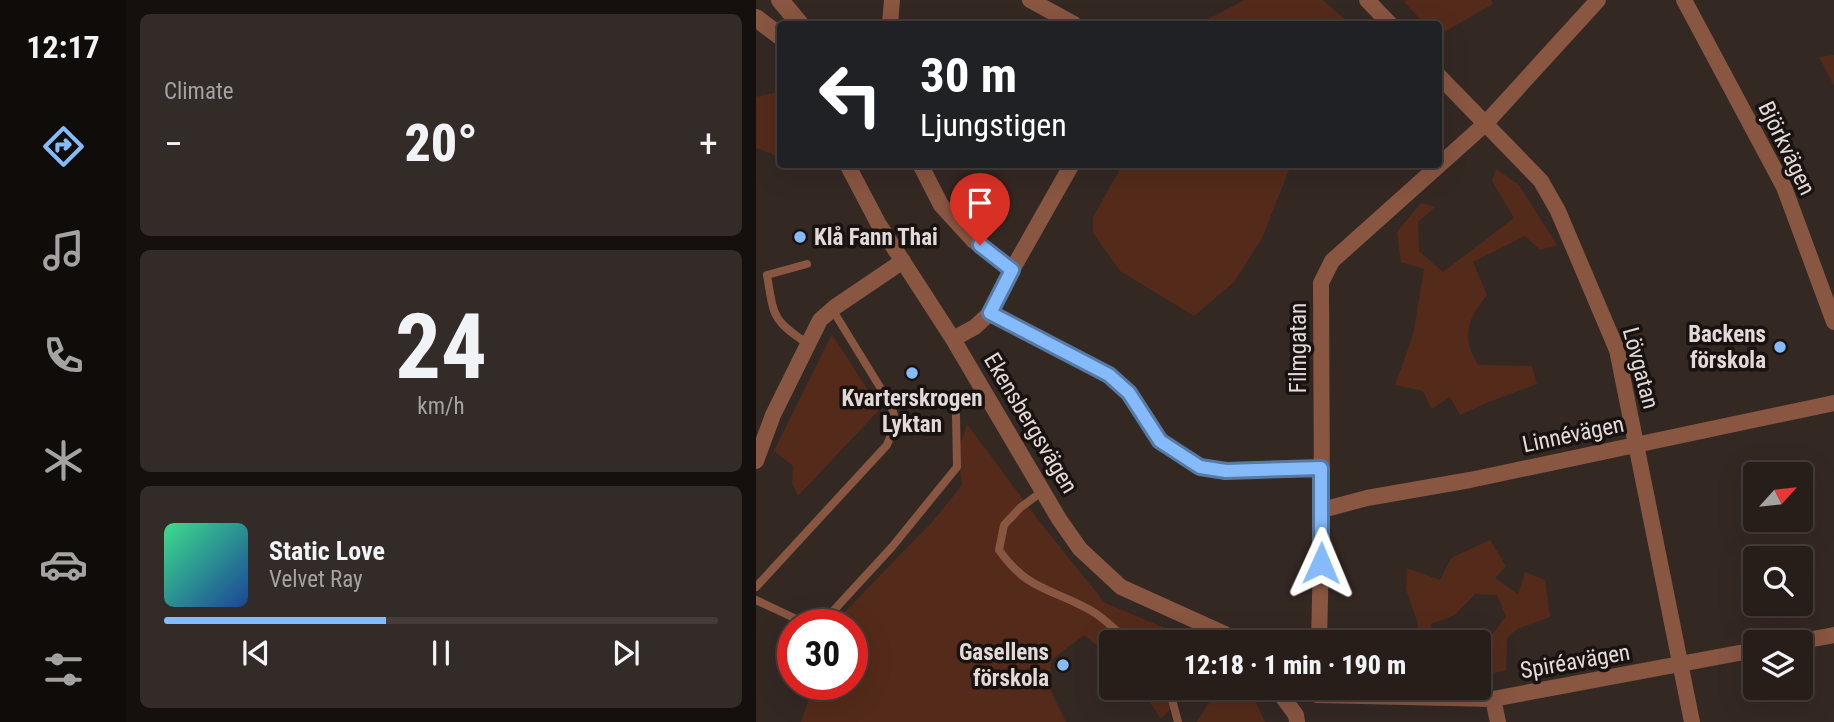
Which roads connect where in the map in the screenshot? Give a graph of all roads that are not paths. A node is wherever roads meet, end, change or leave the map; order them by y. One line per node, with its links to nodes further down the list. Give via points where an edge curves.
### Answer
1 (780, 0): 8 (street)
2 (892, 0): 9 (street)
3 (1030, 0): 10 (street)
4 (1598, 0): 14 (street, Filmgatan)
5 (1684, 0): 25 (street, Björkvägen, via 1784,187)
6 (1375, 3): 11 (street)
7 (756, 18): 12 (street)
8 (798, 21)
9 (890, 21)
10 (1068, 21)
11 (1388, 21)
12 (777, 34)
13 (1442, 79): 14 (street, Lövgatan)
14 (1485, 124): 15 (street, Filmgatan); 30 (street, Lövgatan, via 1541,181 1559,211 1617,350)
15 (1442, 163)
16 (850, 168): 20 (street, Ekensbergsvägen)
17 (921, 168): 22 (street, via 941,205 974,241)
18 (1070, 168): 22 (street)
19 (1436, 168): 32 (street, Filmgatan, via 1332,261 1321,283)
20 (903, 261): 23 (street); 26 (street, Ekensbergsvägen)
21 (807, 264): 27 (lane, via 767,275 773,310 783,327)
22 (1012, 270): 24 (street)
23 (832, 309): 27 (street, via 820,320); 35 (lane, via 891,405 895,422 887,445)
24 (990, 313): 26 (street); 32 (street, via 1109,375 1129,393 1160,441 1200,467 1226,471)
25 (1834, 322)
26 (953, 340): 33 (street, Ekensbergsvägen)
27 (808, 344): 31 (street)
28 (1834, 403): 30 (street, Linnévägen)
29 (957, 415): 36 (lane, via 957,467 823,622 807,624)
30 (1637, 444): 34 (street, Linnévägen); 43 (street, Lövgatan)
31 (756, 461)
32 (1321, 468): 34 (street, Filmgatan)
33 (1043, 491): 37 (lane, via 1004,524 999,550 1030,583 1093,611); 38 (street, Ekensbergsvägen, via 1080,549 1121,587)
34 (1322, 510): 39 (street, Filmgatan)
35 (756, 587)
36 (756, 600)
37 (1115, 630)
38 (1216, 630)
39 (1319, 630)
40 (1834, 635): 41 (street)
41 (1813, 639)
42 (1743, 652): 43 (street, Spiréavägen)
43 (1681, 665): 44 (street, Spiréavägen); 50 (street, Lövgatan)
44 (1493, 699): 49 (street)
45 (1172, 700): 47 (lane)
46 (1285, 700): 48 (street)
47 (1178, 722)
48 (1297, 722)
49 (1498, 722)
50 (1692, 722)

